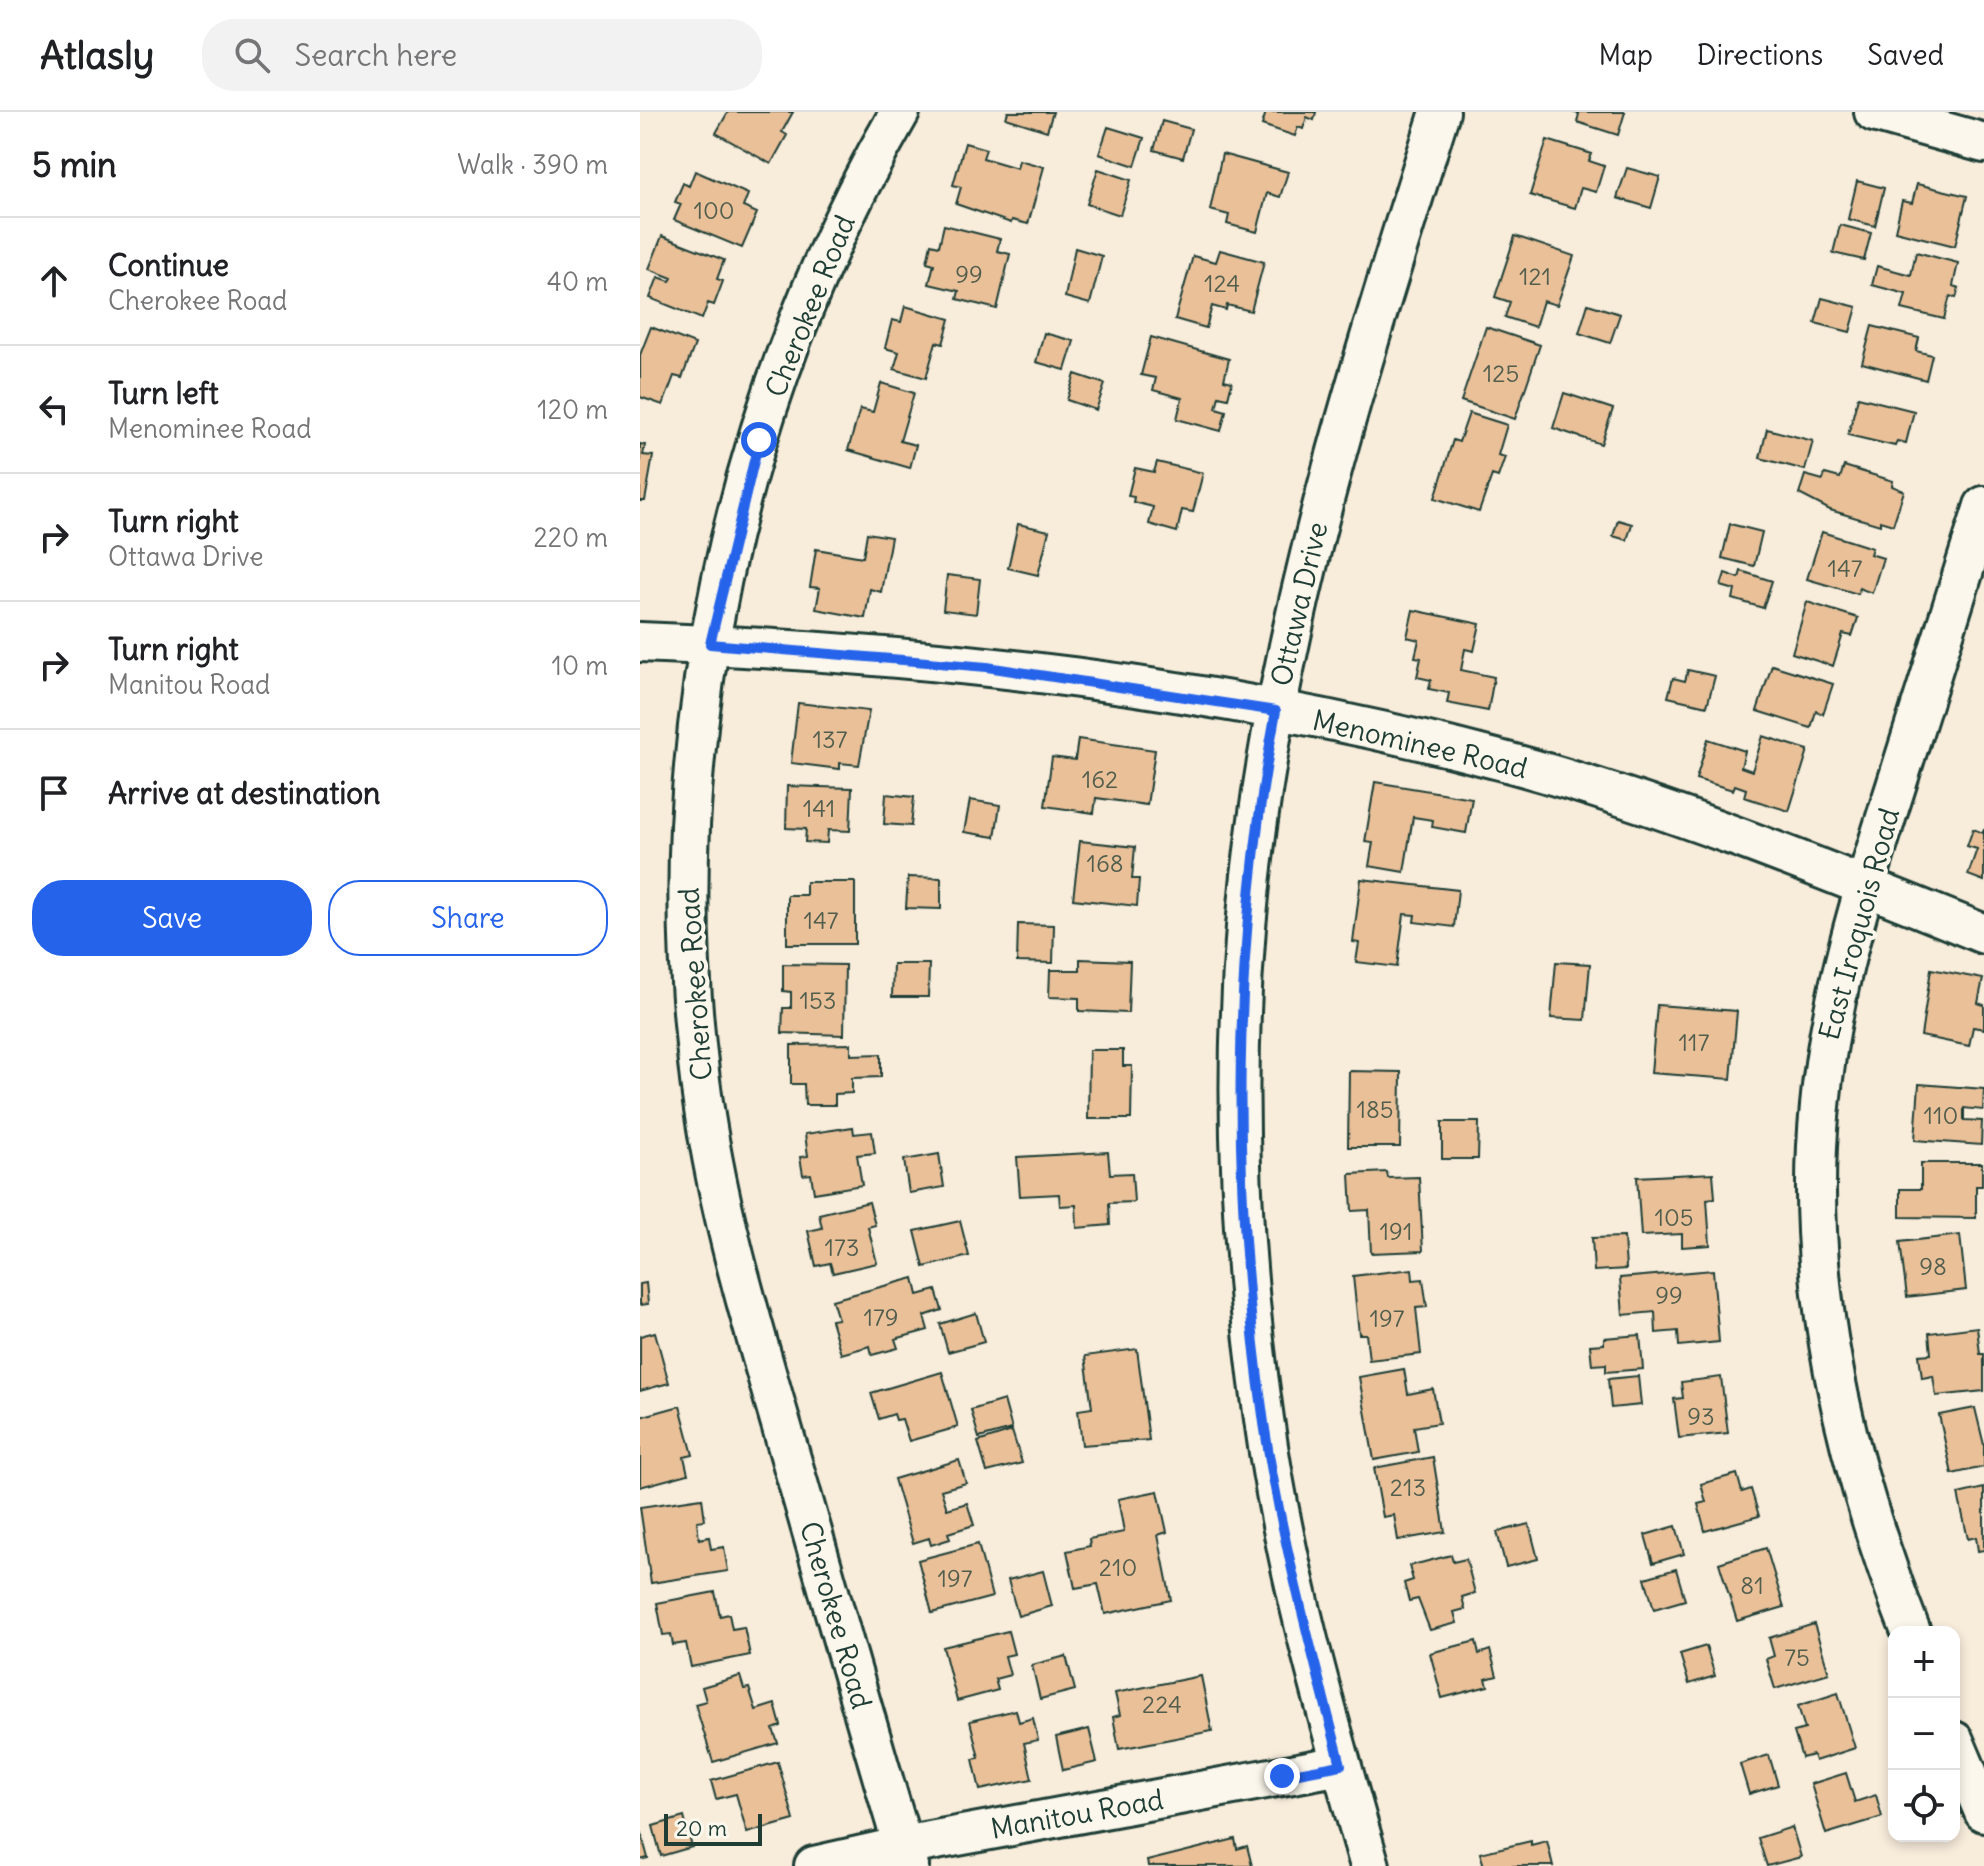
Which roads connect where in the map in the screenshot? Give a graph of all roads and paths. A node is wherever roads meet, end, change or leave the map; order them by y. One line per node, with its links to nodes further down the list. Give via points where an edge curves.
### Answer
1 (900, 112): 7 (street, Cherokee Road, via 832,241 798,322 759,440)
2 (1440, 112): 8 (street, Ottawa Drive, via 1321,509)
3 (1874, 112): 4 (street)
4 (1984, 143)
5 (1984, 506): 9 (street, East Iroquois Road)
6 (640, 642): 7 (street, Menominee Road)
7 (710, 644): 8 (street, Menominee Road, via 987,667); 15 (street, Cherokee Road, via 693,775 687,893 693,1020 710,1148 745,1301)
8 (1276, 711): 9 (street, Menominee Road, via 1433,743 1577,783); 13 (street, Ottawa Drive, via 1257,828 1245,964 1241,1088 1247,1264 1276,1491 1292,1576)
9 (1864, 886): 10 (street, Menominee Road); 11 (street, East Iroquois Road, via 1826,1053 1817,1153 1817,1235 1840,1402 1879,1543)
10 (1984, 934)
11 (1909, 1626)
12 (1960, 1755): 14 (street)
13 (1341, 1765): 15 (street, Manitou Road); 17 (street, Ottawa Drive)
14 (1984, 1812)
15 (906, 1856): 16 (street, Manitou Road)
16 (814, 1866)
17 (1370, 1866)

